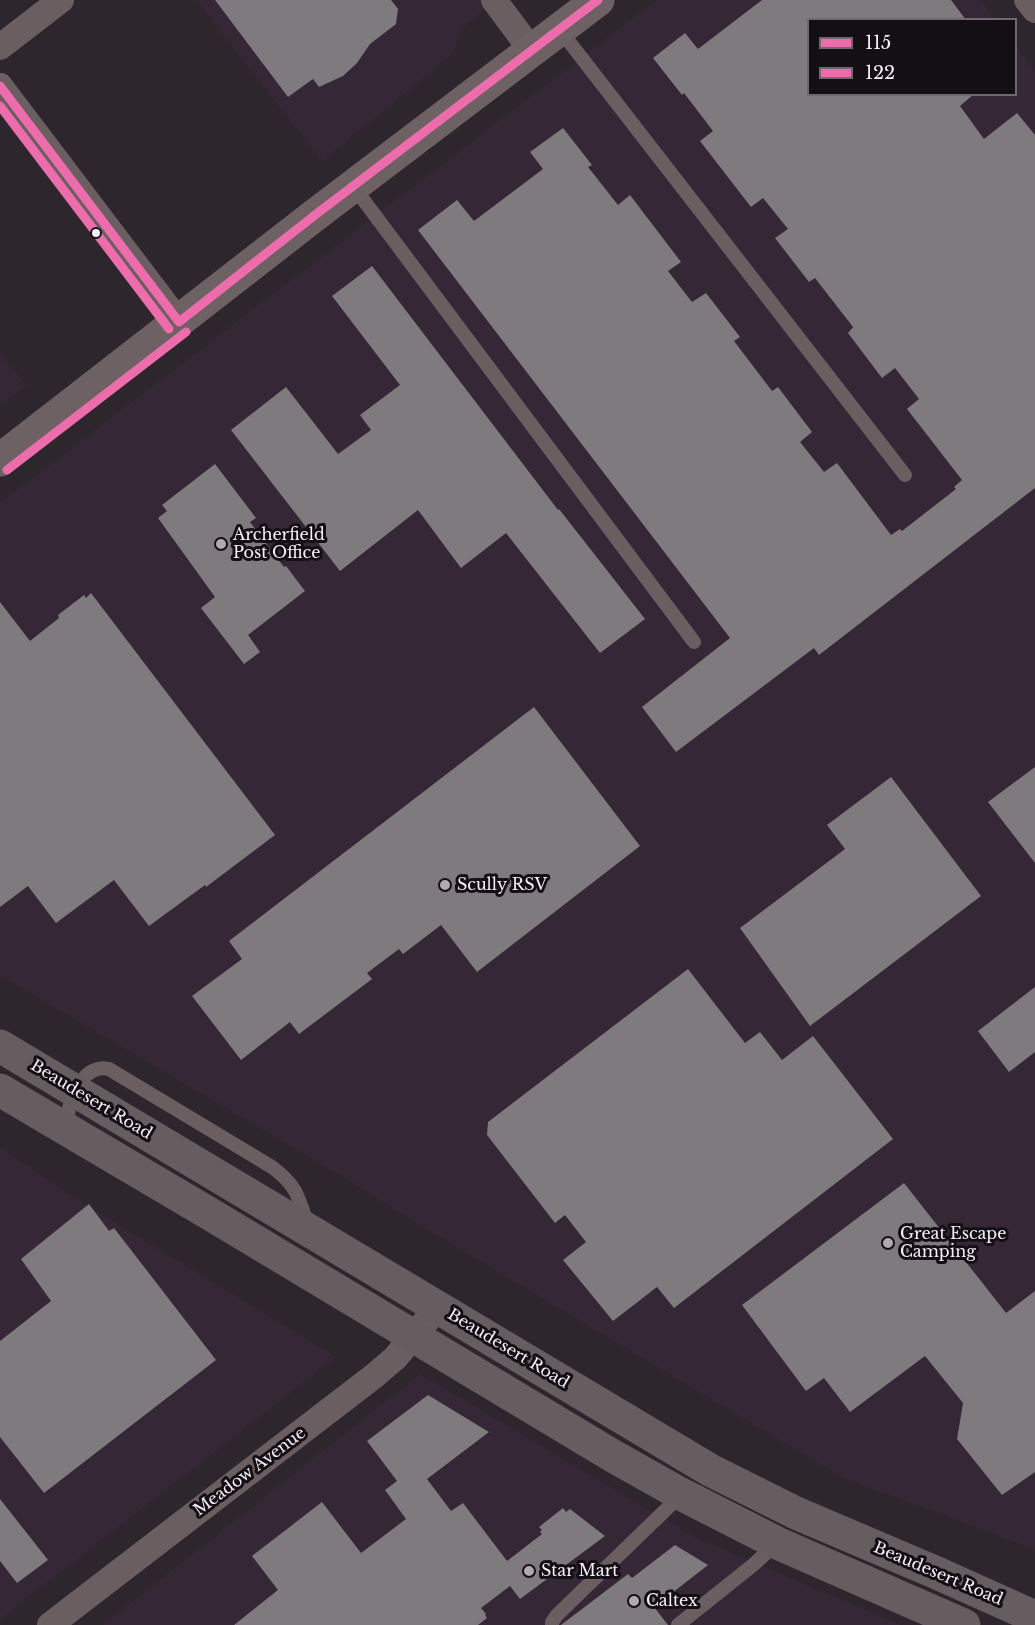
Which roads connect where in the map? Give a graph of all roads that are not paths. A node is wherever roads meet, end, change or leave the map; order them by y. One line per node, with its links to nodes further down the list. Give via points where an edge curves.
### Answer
1 (61, 0): 7 (street)
2 (494, 0): 8 (street)
3 (598, 0): 6 (main road)
4 (1027, 0): 5 (street)
5 (1035, 10)
6 (560, 30): 8 (main road); 13 (lane)
7 (0, 47)
8 (532, 51): 10 (main road)
9 (0, 86): 11 (street)
10 (353, 186): 11 (main road); 14 (lane)
11 (179, 322): 12 (main road)
12 (0, 460)
13 (905, 475)
14 (694, 642)
15 (0, 1046): 17 (highway, Beaudesert Road)
16 (0, 1090): 18 (highway)
17 (76, 1091): 18 (lane, via 68,1110); 19 (highway, Beaudesert Road)
18 (68, 1130): 20 (highway)
19 (438, 1307): 20 (street, Meadow Avenue); 23 (highway, Beaudesert Road, via 710,1470 796,1513)
20 (413, 1336): 21 (highway); 24 (street, Meadow Avenue, via 395,1358 359,1388)
21 (682, 1494): 22 (highway); 25 (lane, via 557,1615)
22 (777, 1543): 26 (lane); 27 (highway)
23 (1035, 1617)
24 (51, 1625)
25 (552, 1625)
26 (678, 1625)
27 (964, 1625)

